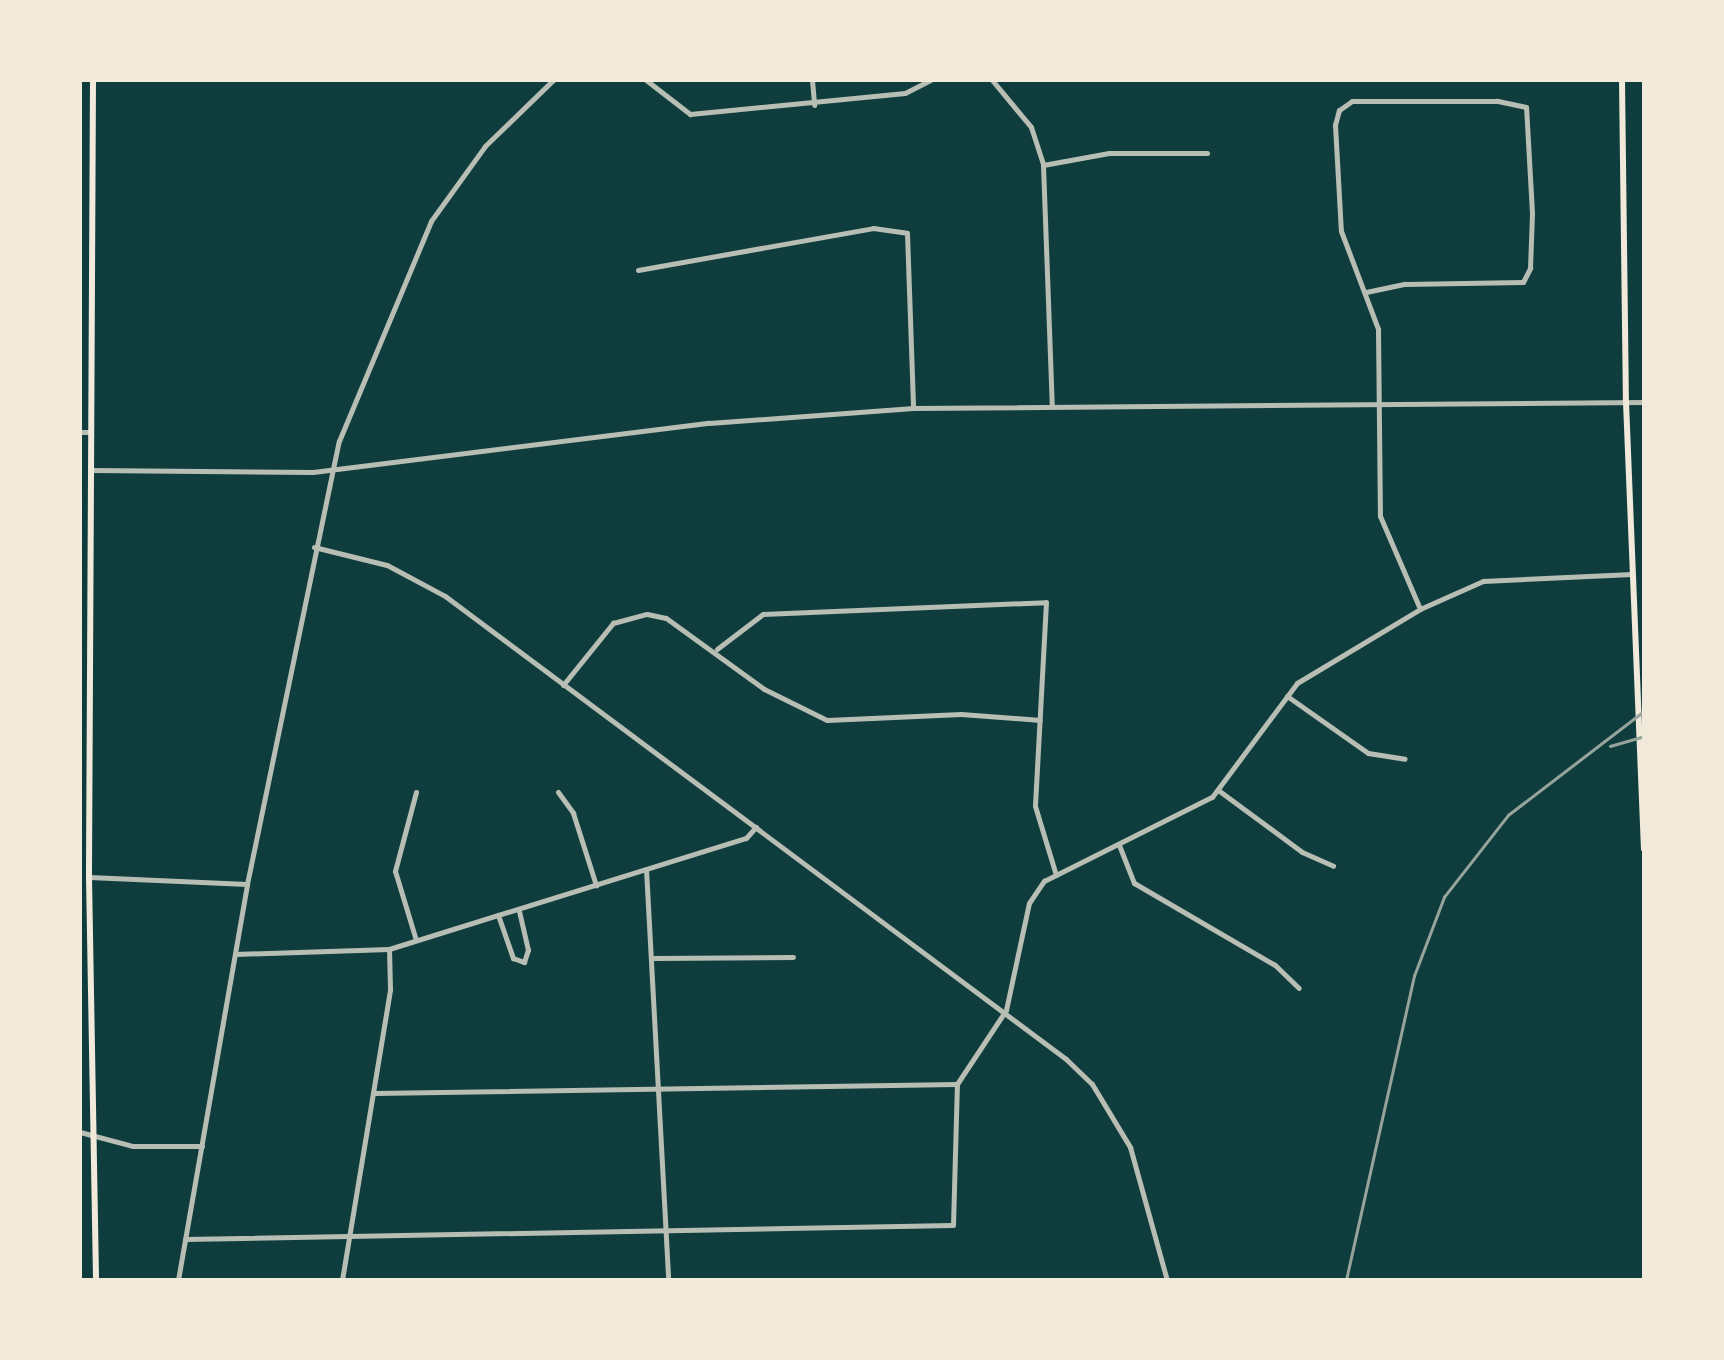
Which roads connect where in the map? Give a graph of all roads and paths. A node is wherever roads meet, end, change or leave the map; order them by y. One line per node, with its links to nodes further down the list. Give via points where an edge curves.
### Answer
1 (94, 80): 21 (main road)
2 (539, 80): 9 (street)
3 (553, 80): 9 (street)
4 (646, 80): 10 (street, via 690,114)
5 (812, 80): 10 (street)
6 (930, 80): 10 (street, via 905,93)
7 (992, 80): 12 (street, via 1031,127)
8 (1622, 80): 16 (main road)
9 (546, 86): 23 (street, via 485,146 431,221)
10 (814, 105)
11 (1207, 153): 12 (street, via 1108,154)
12 (1043, 165): 18 (street)
13 (638, 270): 19 (street, via 873,228 906,233)
14 (1366, 292): 14 (street, via 1406,284 1523,282 1530,268 1526,107 1504,101 1352,102 1340,110 1334,125 1335,201); 15 (street, via 1378,330)
15 (1380, 402): 16 (street); 18 (street); 28 (street, via 1380,516)
16 (1626, 402): 17 (street); 27 (main road)
17 (1644, 402)
18 (1052, 405): 19 (street)
19 (912, 408): 23 (street, via 709,423)
20 (80, 432): 21 (street)
21 (91, 432): 22 (main road)
22 (91, 470): 23 (street); 25 (main road)
23 (330, 470): 26 (street)
24 (80, 539): 25 (street)
25 (90, 539): 33 (main road)
26 (314, 547): 30 (street, via 388,565 445,596); 45 (street)
27 (1632, 574): 28 (street, via 1483,581); 40 (main road)
28 (1420, 609): 31 (street, via 1317,668)
29 (717, 649): 30 (street, via 666,618 627,616); 32 (street, via 764,690 827,720 961,714); 32 (street, via 763,614 1040,600 1050,612)
30 (563, 685): 38 (street)
31 (1286, 696): 34 (street, via 1368,753); 35 (street)
32 (1040, 720): 43 (street, via 1036,818)
33 (84, 750): 44 (main road)
34 (1405, 760)
35 (1218, 790): 39 (street); 41 (street, via 1302,852)
36 (416, 792): 49 (street, via 396,871)
37 (558, 792): 46 (street, via 573,813)
38 (756, 827): 42 (street, via 746,838); 57 (street)
39 (1119, 844): 43 (street); 56 (street, via 1134,884 1275,966)
40 (1644, 849)
41 (1333, 866)
42 (646, 869): 46 (street); 53 (street)
43 (1056, 875): 57 (street, via 1029,903)
44 (89, 877): 45 (street); 55 (main road)
45 (248, 884): 51 (street)
46 (596, 885): 47 (street)
47 (519, 910): 48 (street); 48 (street, via 528,950 524,962 513,958)
48 (498, 915): 49 (street)
49 (416, 940): 50 (street)
50 (389, 949): 51 (street); 60 (street)
51 (235, 954): 63 (street)
52 (792, 957): 53 (street)
53 (653, 958): 59 (street)
54 (80, 961): 55 (street)
55 (90, 961): 62 (main road)
56 (1299, 988)
57 (1006, 1010): 58 (street); 71 (street, via 1092,1084 1139,1170)
58 (957, 1084): 59 (street); 64 (street, via 953,1225)
59 (660, 1091): 60 (street); 64 (street)
60 (375, 1093): 66 (street)
61 (80, 1132): 62 (street)
62 (92, 1136): 63 (street, via 133,1146); 67 (main road)
63 (202, 1146): 65 (street)
64 (666, 1232): 66 (street); 70 (street)
65 (185, 1239): 66 (street); 68 (street)
66 (349, 1239): 69 (street)
67 (96, 1280)
68 (178, 1280)
69 (342, 1280)
70 (668, 1280)
71 (1168, 1280)

